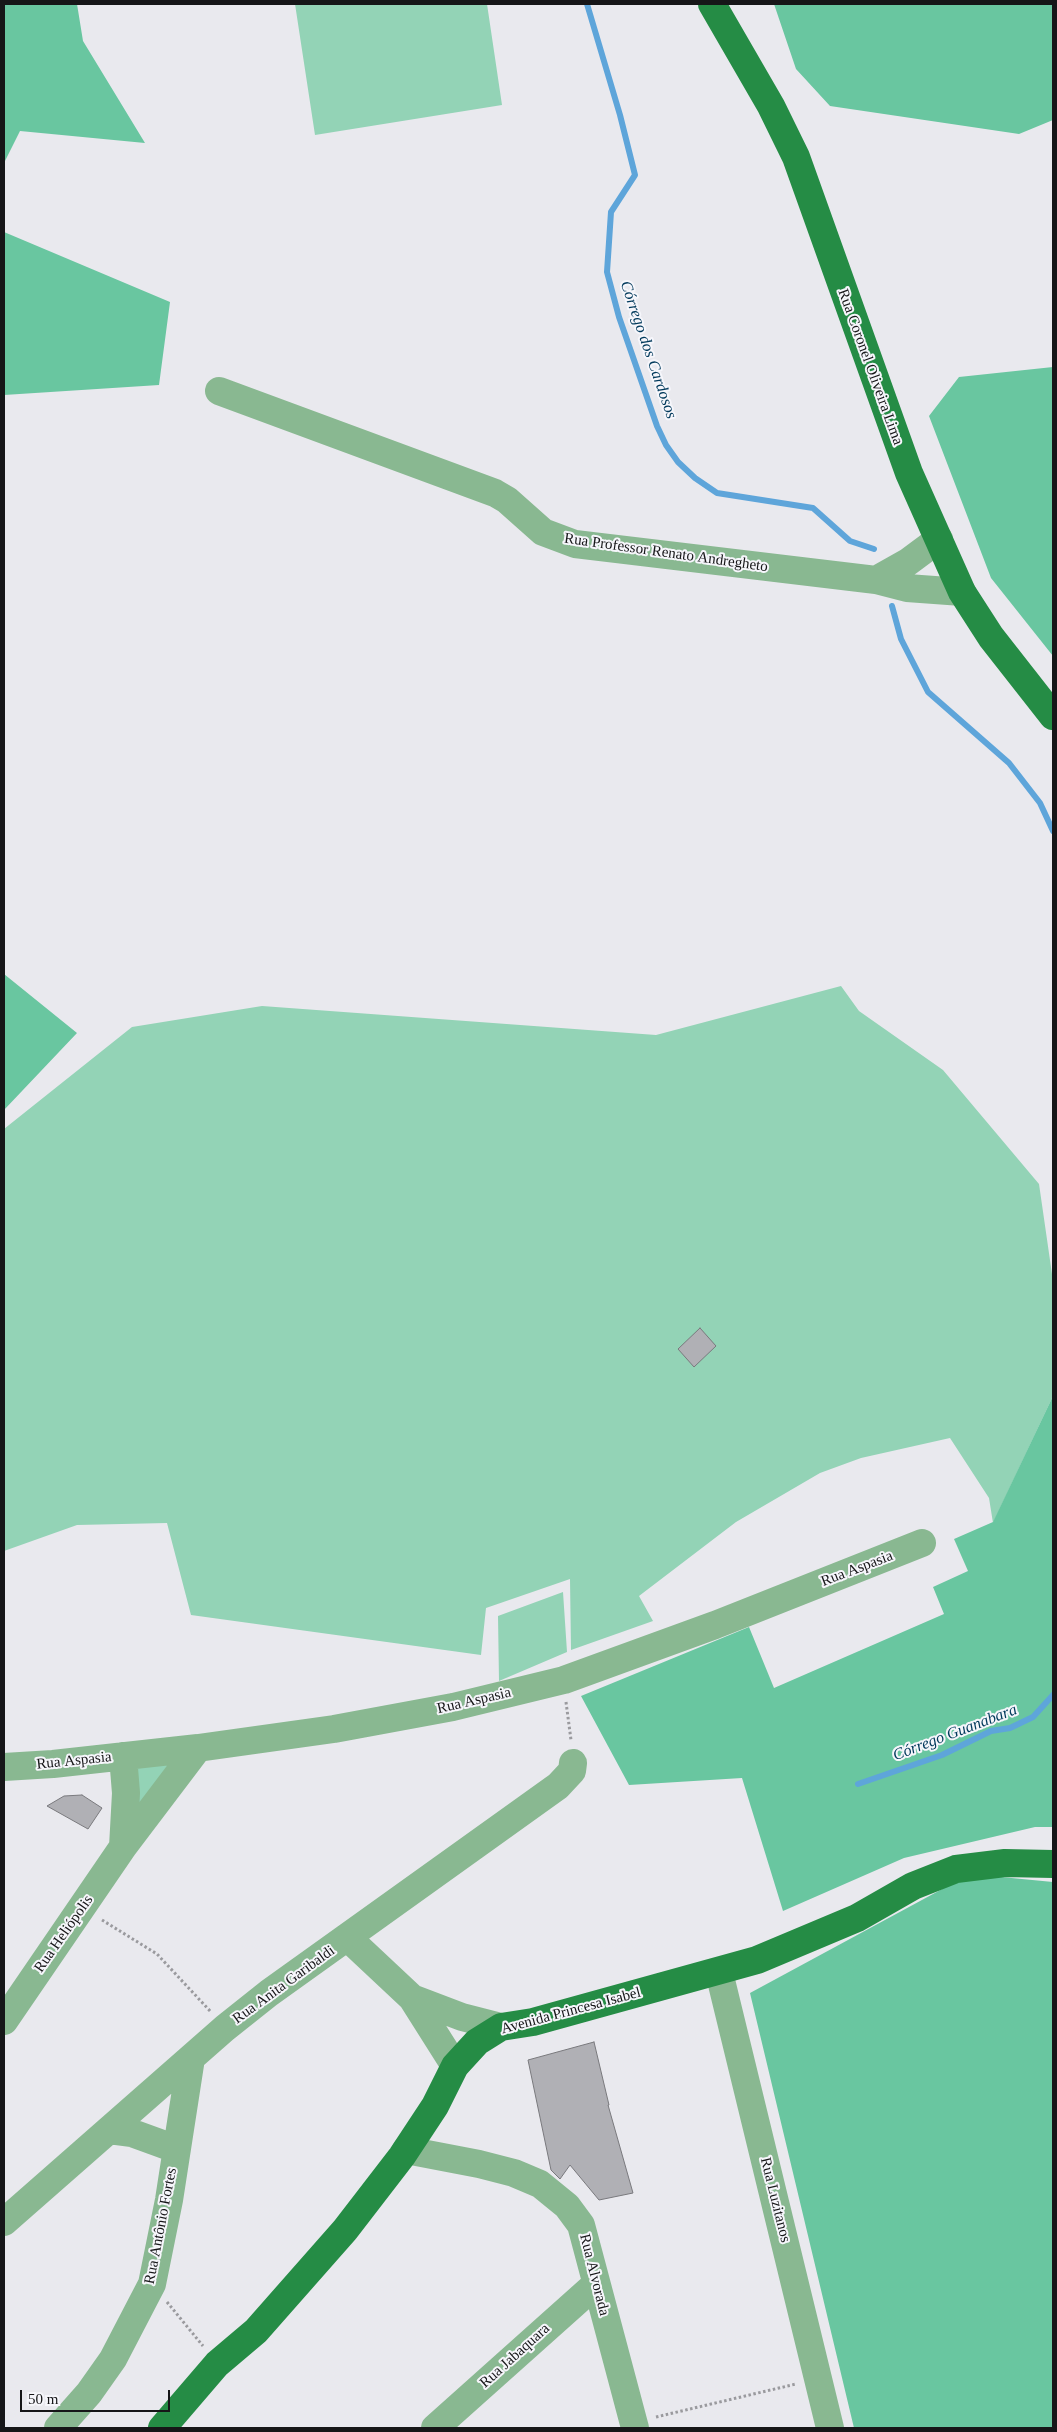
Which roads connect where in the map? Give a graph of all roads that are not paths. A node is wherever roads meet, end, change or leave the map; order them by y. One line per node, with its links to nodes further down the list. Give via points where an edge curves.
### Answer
1 (712, 4): 3 (main road, Rua Coronel Oliveira Lima, via 771,106 796,157 909,473)
2 (220, 391): 4 (street, Rua Professor Renato Andregheto, via 495,493 543,532 559,539 585,545)
3 (939, 539): 4 (street); 5 (main road, Rua Coronel Oliveira Lima)
4 (889, 578): 5 (street, Rua Professor Renato Andregheto)
5 (962, 592): 6 (main road, Rua Coronel Oliveira Lima)
6 (1053, 716)
7 (922, 1544): 8 (street, Rua Aspasia, via 564,1680 453,1707 334,1729)
8 (198, 1748): 9 (street, Rua Aspasia); 12 (street, Rua Heliópolis)
9 (123, 1756): 11 (street, Rua Aspasia); 12 (street, via 126,1794)
10 (573, 1763): 14 (street, Rua Anita Garibaldi, via 572,1771 558,1786)
11 (4, 1767)
12 (123, 1847): 17 (street, Rua Heliópolis)
13 (1053, 1864): 15 (main road, Avenida Princesa Isabel, via 1005,1863 956,1869 913,1886 857,1918 757,1960)
14 (348, 1938): 16 (street); 19 (street, Rua Anita Garibaldi, via 269,1994)
15 (719, 1972): 18 (main road, Avenida Princesa Isabel, via 533,2022); 30 (street, Rua Luzitanos)
16 (412, 1998): 18 (street, via 462,2017); 20 (street)
17 (4, 2021)
18 (501, 2027): 20 (main road, Avenida Princesa Isabel, via 478,2042)
19 (191, 2058): 21 (street, Rua Anita Garibaldi); 22 (street, Rua Antônio Fortes)
20 (456, 2066): 23 (main road, Avenida Princesa Isabel)
21 (109, 2130): 22 (street, via 132,2133); 24 (street, Rua Anita Garibaldi)
22 (176, 2149): 27 (street, Rua Antônio Fortes, via 152,2284 113,2359)
23 (406, 2150): 25 (street, Rua Alvorada, via 479,2164 540,2184 567,2206 581,2225); 28 (main road, Avenida Princesa Isabel, via 345,2230 256,2331 217,2364)
24 (4, 2222)
25 (595, 2285): 26 (street, Rua Alvorada); 29 (street, Rua Jabaquara)
26 (634, 2426)
27 (58, 2428)
28 (162, 2428)
29 (435, 2428)
30 (830, 2428)

